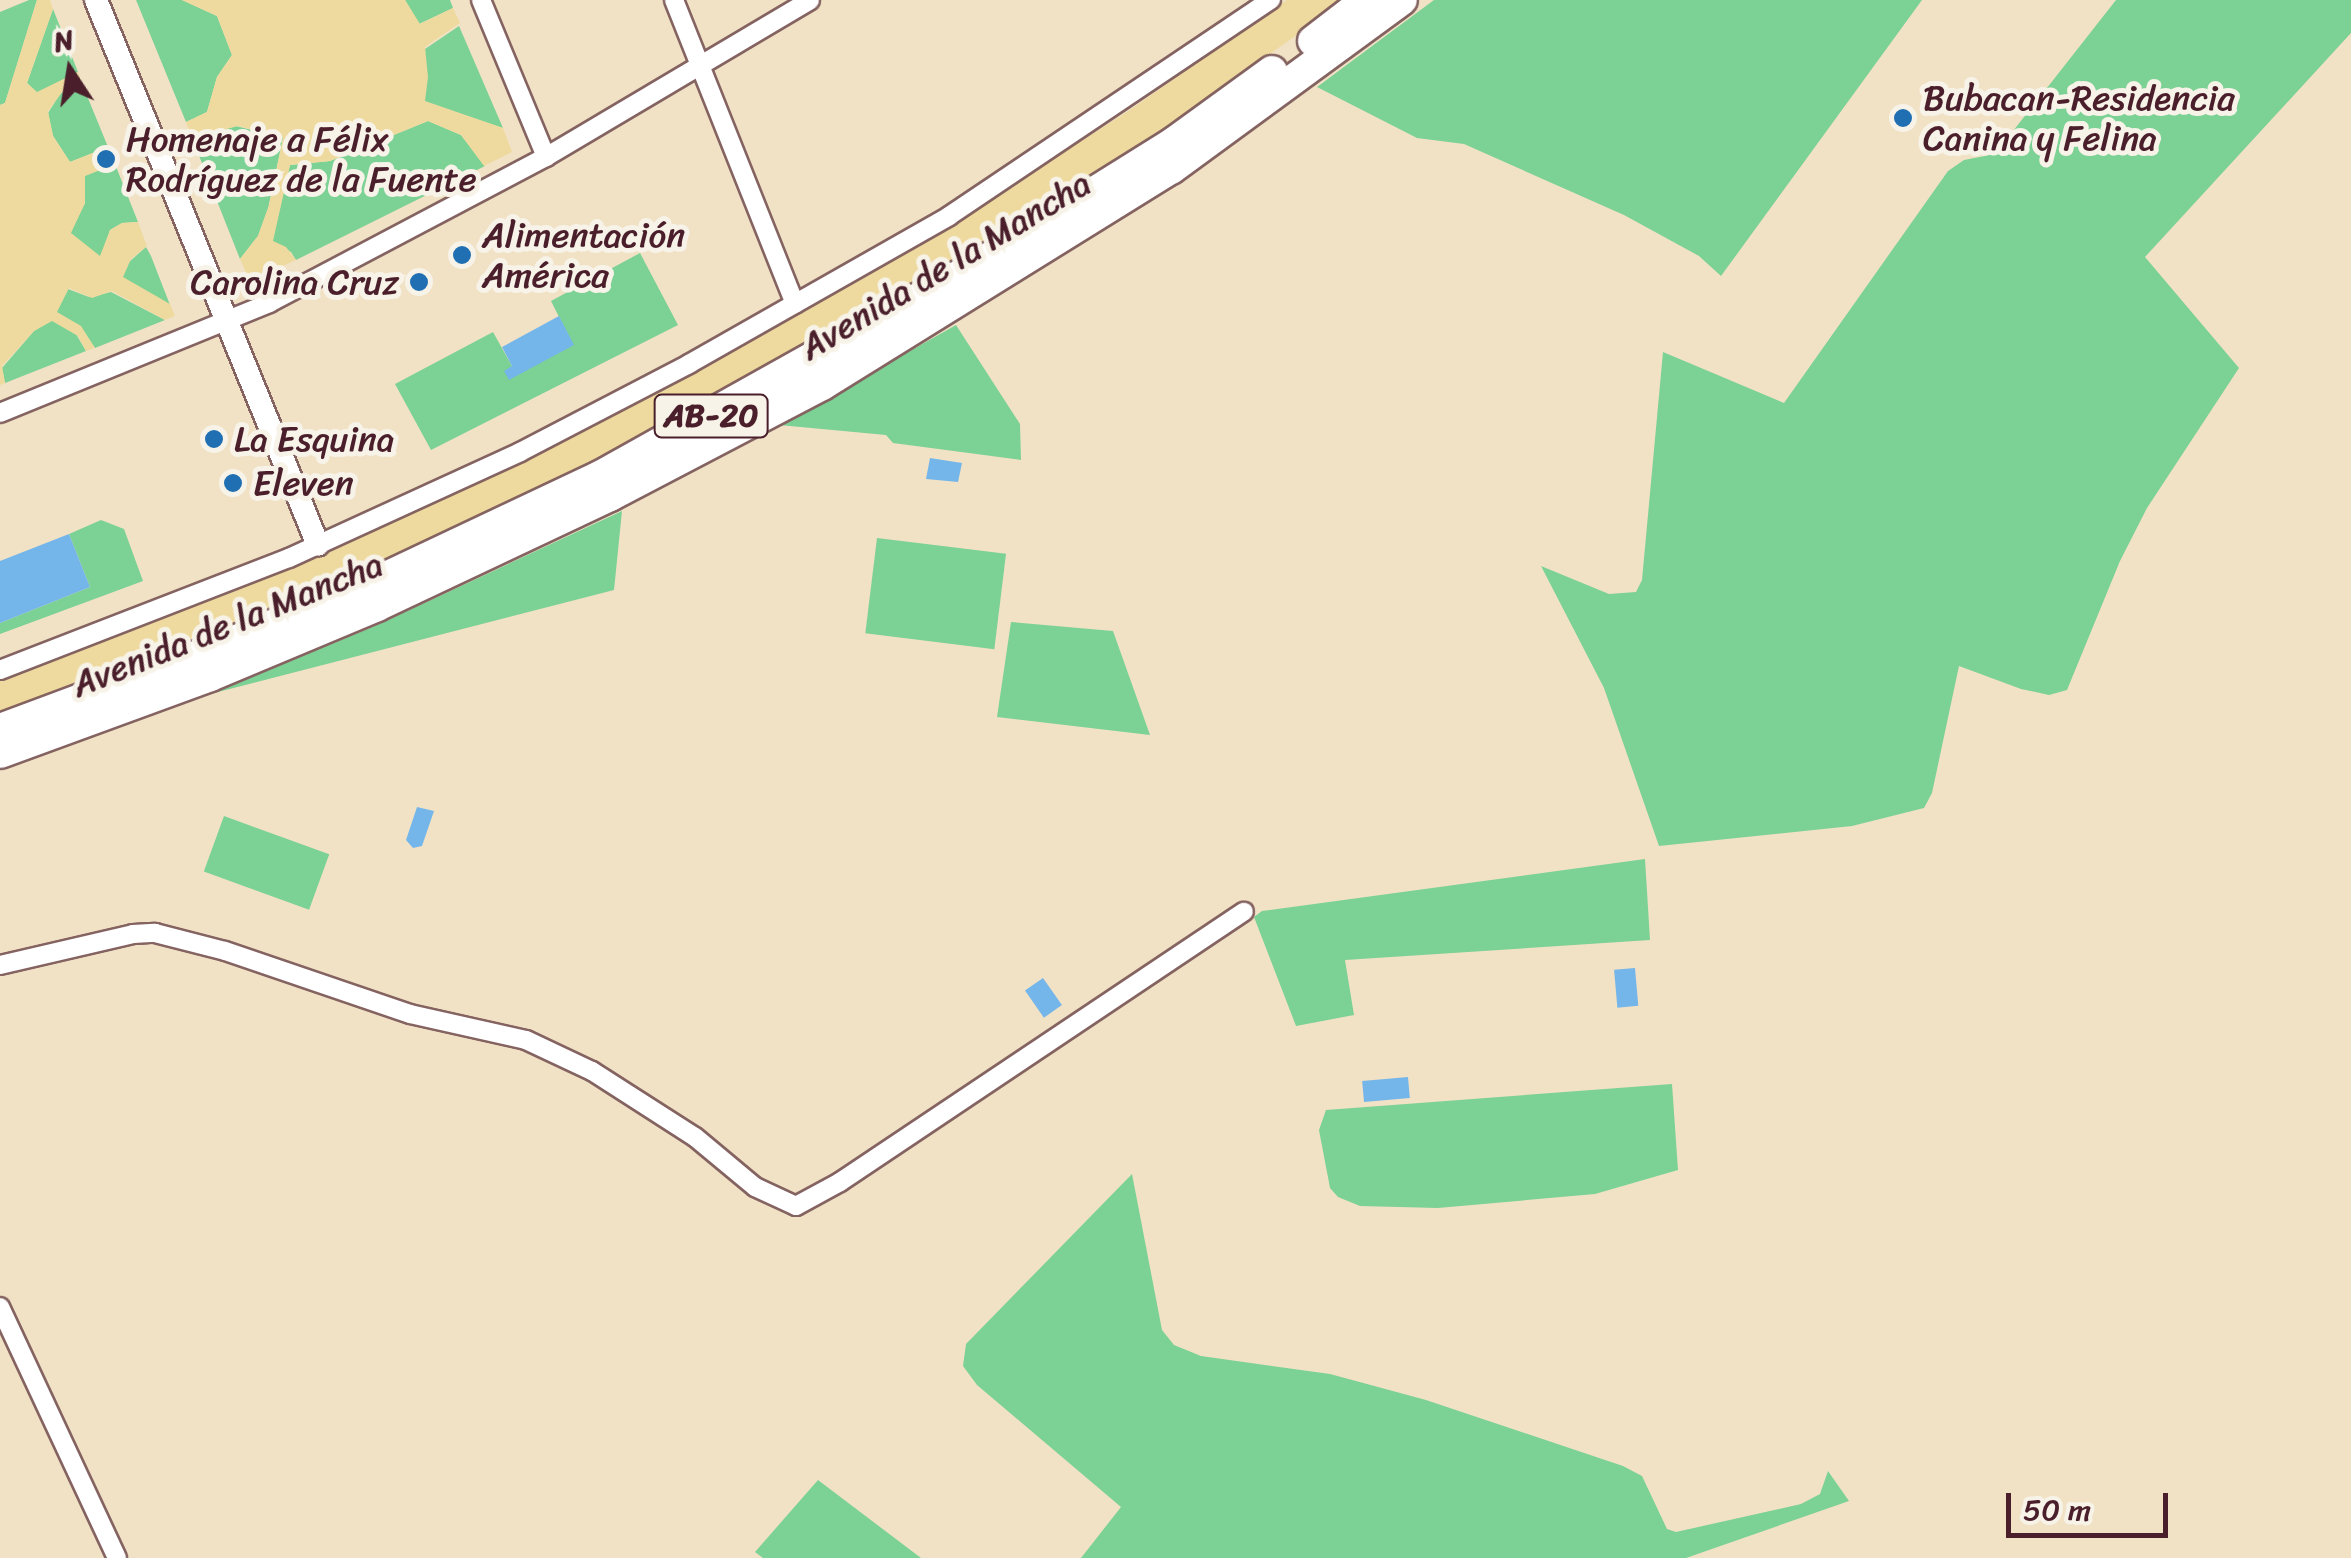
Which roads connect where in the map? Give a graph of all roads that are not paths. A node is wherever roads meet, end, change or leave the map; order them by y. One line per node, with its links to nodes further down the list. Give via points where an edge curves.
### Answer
1 (96, 0): 11 (street)
2 (482, 0): 9 (street)
3 (674, 0): 8 (street)
4 (810, 0): 8 (street)
5 (1271, 0): 10 (street, Avenida de la Mancha, via 949,216)
6 (1366, 0): 15 (main road, Avenida de la Mancha / AB-20, via 1174,142 1005,248 617,467 382,579)
7 (1402, 0): 16 (main road, Avenida de la Mancha / AB-20, via 1222,134 822,385 610,496 360,614)
8 (700, 66): 9 (street); 10 (street)
9 (546, 157): 11 (street)
10 (795, 304): 13 (street, Avenida de la Mancha, via 520,452)
11 (226, 322): 12 (street); 13 (street)
12 (0, 413)
13 (318, 544): 14 (street, Avenida de la Mancha)
14 (0, 670)
15 (0, 729)
16 (0, 753)
17 (1244, 912): 18 (street, via 796,1206 755,1187 695,1137 592,1070 526,1040 410,1014 155,934)
18 (0, 965)
19 (0, 1307): 20 (street)
20 (118, 1558)

